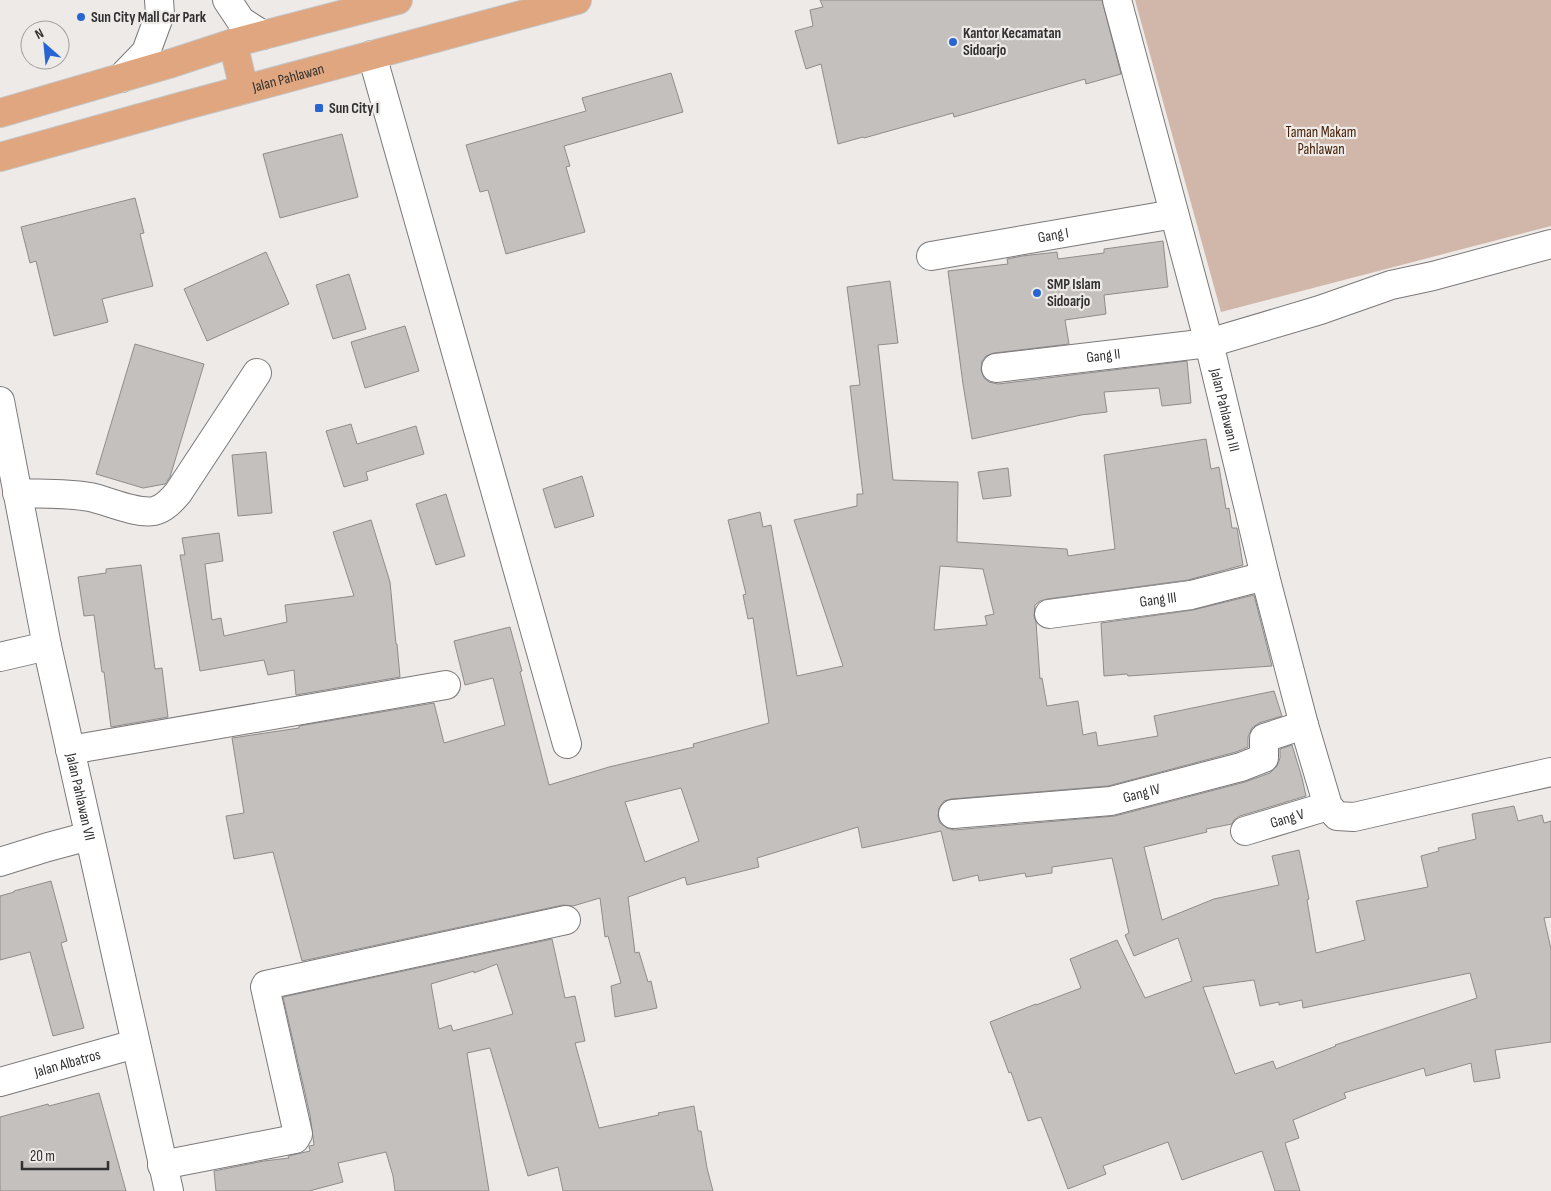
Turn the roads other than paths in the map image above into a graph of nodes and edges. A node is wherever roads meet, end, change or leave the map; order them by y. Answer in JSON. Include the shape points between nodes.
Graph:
{"nodes":[{"id":1,"x":159,"y":0,"type":"edge"},
{"id":2,"x":227,"y":0,"type":"edge"},
{"id":3,"x":398,"y":0,"type":"edge"},
{"id":4,"x":577,"y":0,"type":"edge"},
{"id":5,"x":1117,"y":0,"type":"edge"},
{"id":6,"x":263,"y":35,"type":"junction"},
{"id":7,"x":233,"y":43,"type":"junction"},
{"id":8,"x":372,"y":55,"type":"junction"},
{"id":9,"x":172,"y":63,"type":"junction"},
{"id":10,"x":121,"y":78,"type":"junction"},
{"id":11,"x":244,"y":89,"type":"junction"},
{"id":12,"x":183,"y":106,"type":"junction"},
{"id":13,"x":0,"y":113,"type":"edge"},
{"id":14,"x":0,"y":157,"type":"edge"},
{"id":15,"x":1174,"y":214,"type":"junction"},
{"id":16,"x":1551,"y":244,"type":"edge"},
{"id":17,"x":931,"y":256,"type":"dead end"},
{"id":18,"x":1209,"y":343,"type":"junction"},
{"id":19,"x":996,"y":368,"type":"dead end"},
{"id":20,"x":257,"y":372,"type":"dead end"},
{"id":21,"x":0,"y":402,"type":"edge"},
{"id":22,"x":3,"y":431,"type":"edge"},
{"id":23,"x":17,"y":493,"type":"junction"},
{"id":24,"x":1265,"y":576,"type":"junction"},
{"id":25,"x":1049,"y":614,"type":"dead end"},
{"id":26,"x":47,"y":646,"type":"junction"},
{"id":27,"x":0,"y":657,"type":"edge"},
{"id":28,"x":446,"y":685,"type":"dead end"},
{"id":29,"x":1304,"y":725,"type":"junction"},
{"id":30,"x":567,"y":744,"type":"dead end"},
{"id":31,"x":70,"y":750,"type":"junction"},
{"id":32,"x":1551,"y":772,"type":"edge"},
{"id":33,"x":1333,"y":811,"type":"junction"},
{"id":34,"x":953,"y":814,"type":"dead end"},
{"id":35,"x":1245,"y":831,"type":"dead end"},
{"id":36,"x":89,"y":836,"type":"junction"},
{"id":37,"x":0,"y":862,"type":"edge"},
{"id":38,"x":566,"y":920,"type":"dead end"},
{"id":39,"x":135,"y":1044,"type":"junction"},
{"id":40,"x":0,"y":1082,"type":"edge"},
{"id":41,"x":165,"y":1178,"type":"edge"}],
"edges":[{"from":1,"to":10,"type":"street","via":[[160,14],[146,52]]},
{"from":2,"to":6,"type":"street","via":[[241,21]]},
{"from":3,"to":6,"type":"main road"},
{"from":4,"to":8,"type":"main road","name":"Jalan Pahlawan"},
{"from":5,"to":15,"type":"street","name":"Jalan Pahlawan III"},
{"from":6,"to":7,"type":"main road"},
{"from":7,"to":9,"type":"main road"},
{"from":7,"to":11,"type":"main road"},
{"from":8,"to":11,"type":"main road","name":"Jalan Pahlawan"},
{"from":8,"to":30,"type":"street"},
{"from":9,"to":10,"type":"main road"},
{"from":9,"to":12,"type":"main road"},
{"from":10,"to":13,"type":"main road"},
{"from":11,"to":12,"type":"main road","name":"Jalan Pahlawan"},
{"from":12,"to":14,"type":"main road","name":"Jalan Pahlawan"},
{"from":15,"to":17,"type":"street","name":"Gang I"},
{"from":15,"to":18,"type":"street","name":"Jalan Pahlawan III"},
{"from":16,"to":18,"type":"street","name":"Gang II","via":[[1390,286]]},
{"from":18,"to":19,"type":"street","name":"Gang II"},
{"from":18,"to":24,"type":"street","name":"Jalan Pahlawan III"},
{"from":20,"to":23,"type":"street","via":[[178,493],[155,511],[74,494]]},
{"from":21,"to":22,"type":"street","name":"Jalan Pahlawan VII"},
{"from":22,"to":23,"type":"street","name":"Jalan Pahlawan VII"},
{"from":23,"to":26,"type":"street","name":"Jalan Pahlawan VII"},
{"from":24,"to":25,"type":"street","name":"Gang III","via":[[1191,595]]},
{"from":24,"to":29,"type":"street","name":"Jalan Pahlawan III"},
{"from":26,"to":27,"type":"street"},
{"from":26,"to":31,"type":"street","name":"Jalan Pahlawan VII"},
{"from":28,"to":31,"type":"street"},
{"from":29,"to":33,"type":"street","name":"Jalan Pahlawan III"},
{"from":29,"to":34,"type":"street","name":"Gang IV","via":[[1264,738],[1264,758],[1257,761],[1111,801]]},
{"from":31,"to":36,"type":"street","name":"Jalan Pahlawan VII"},
{"from":32,"to":33,"type":"street","name":"Gang V","via":[[1354,817]]},
{"from":33,"to":35,"type":"street","name":"Gang V"},
{"from":36,"to":37,"type":"street"},
{"from":36,"to":39,"type":"street","name":"Jalan Pahlawan VII"},
{"from":38,"to":41,"type":"street","via":[[266,985],[298,1134],[295,1139]]},
{"from":39,"to":40,"type":"street","name":"Jalan Albatros"},
{"from":39,"to":41,"type":"street","name":"Jalan Pahlawan VII"}]}
